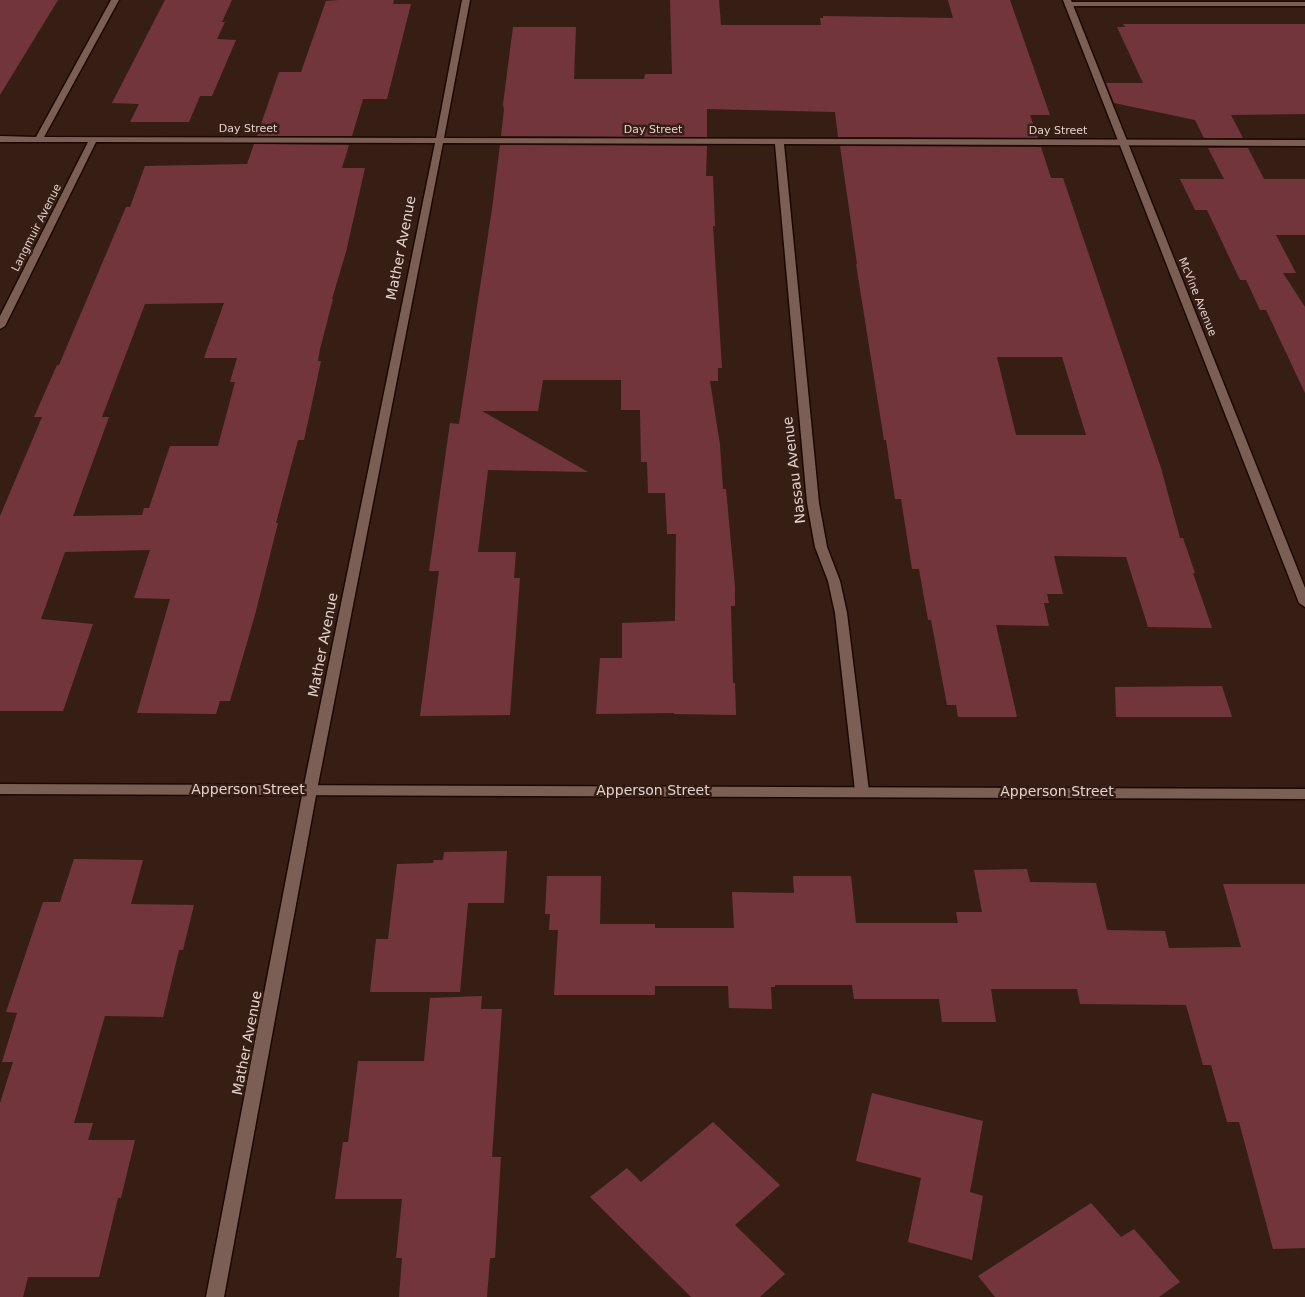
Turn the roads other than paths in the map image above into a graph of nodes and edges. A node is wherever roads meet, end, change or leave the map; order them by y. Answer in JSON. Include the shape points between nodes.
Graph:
{"nodes":[{"id":1,"x":114,"y":0,"type":"edge"},
{"id":2,"x":466,"y":0,"type":"edge"},
{"id":3,"x":1067,"y":2,"type":"edge"},
{"id":4,"x":1305,"y":4,"type":"edge"},
{"id":5,"x":0,"y":139,"type":"edge"},
{"id":6,"x":38,"y":140,"type":"junction"},
{"id":7,"x":94,"y":140,"type":"junction"},
{"id":8,"x":440,"y":140,"type":"junction"},
{"id":9,"x":778,"y":142,"type":"junction"},
{"id":10,"x":1122,"y":142,"type":"junction"},
{"id":11,"x":1305,"y":143,"type":"edge"},
{"id":12,"x":0,"y":326,"type":"edge"},
{"id":13,"x":1305,"y":603,"type":"edge"},
{"id":14,"x":0,"y":789,"type":"edge"},
{"id":15,"x":310,"y":790,"type":"junction"},
{"id":16,"x":862,"y":791,"type":"junction"},
{"id":17,"x":1305,"y":794,"type":"edge"},
{"id":18,"x":215,"y":1297,"type":"edge"}],
"edges":[{"from":1,"to":6,"type":"street"},
{"from":2,"to":8,"type":"street","name":"Mather Avenue"},
{"from":3,"to":4,"type":"street"},
{"from":3,"to":10,"type":"street","name":"McVine Avenue"},
{"from":5,"to":6,"type":"street","name":"Day Street"},
{"from":6,"to":7,"type":"street","name":"Day Street"},
{"from":7,"to":8,"type":"street","name":"Day Street"},
{"from":7,"to":12,"type":"street","name":"Langmuir Avenue"},
{"from":8,"to":9,"type":"street","name":"Day Street"},
{"from":8,"to":15,"type":"street","name":"Mather Avenue"},
{"from":9,"to":10,"type":"street","name":"Day Street"},
{"from":9,"to":16,"type":"street","name":"Nassau Avenue","via":[[813,503],[821,547],[842,613]]},
{"from":10,"to":11,"type":"street","name":"Day Street"},
{"from":10,"to":13,"type":"street","name":"McVine Avenue"},
{"from":14,"to":15,"type":"street","name":"Apperson Street"},
{"from":15,"to":16,"type":"street","name":"Apperson Street"},
{"from":15,"to":18,"type":"street","name":"Mather Avenue"},
{"from":16,"to":17,"type":"street","name":"Apperson Street"}]}
